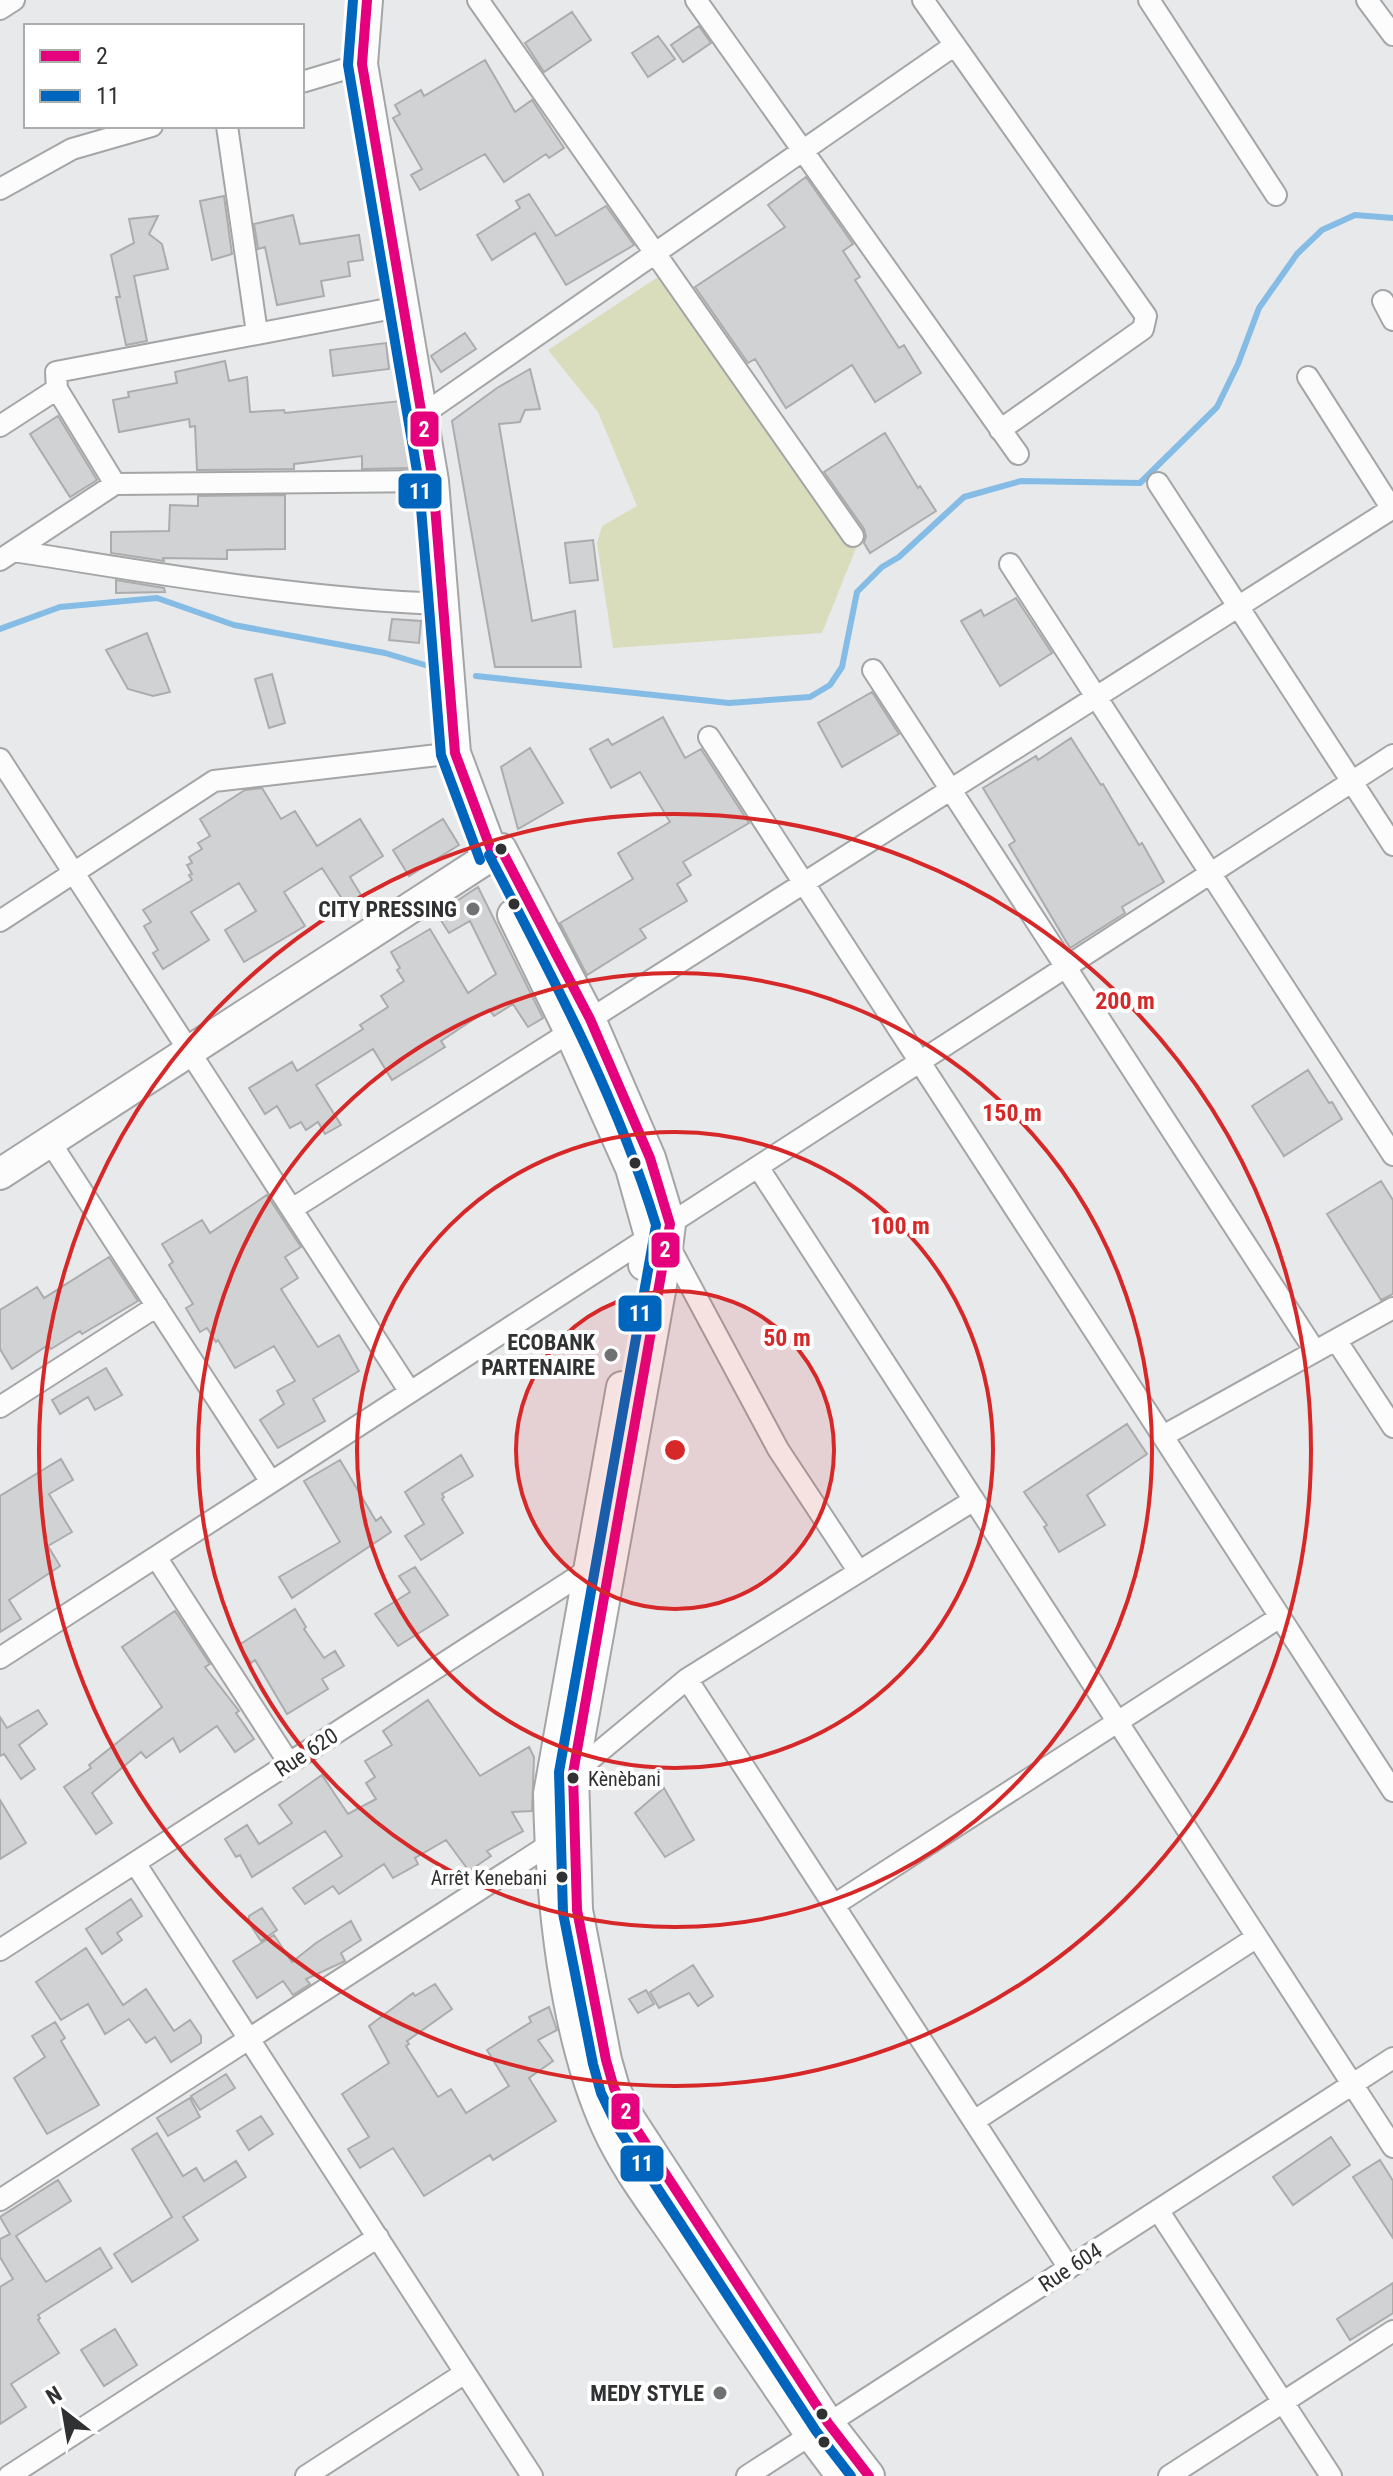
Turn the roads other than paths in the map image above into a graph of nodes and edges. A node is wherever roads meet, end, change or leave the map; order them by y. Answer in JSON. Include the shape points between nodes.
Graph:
{"nodes":[{"id":1,"x":14,"y":0,"type":"edge"},
{"id":2,"x":367,"y":0,"type":"edge"},
{"id":3,"x":478,"y":0,"type":"edge"},
{"id":4,"x":696,"y":0,"type":"edge"},
{"id":5,"x":923,"y":0,"type":"edge"},
{"id":6,"x":1149,"y":0,"type":"edge"},
{"id":7,"x":1367,"y":0,"type":"edge"},
{"id":8,"x":0,"y":9,"type":"edge"},
{"id":9,"x":1393,"y":35,"type":"edge"},
{"id":10,"x":955,"y":45,"type":"junction"},
{"id":11,"x":362,"y":64,"type":"junction"},
{"id":12,"x":304,"y":81,"type":"edge"},
{"id":13,"x":145,"y":128,"type":"edge"},
{"id":14,"x":227,"y":128,"type":"edge"},
{"id":15,"x":803,"y":150,"type":"junction"},
{"id":16,"x":0,"y":189,"type":"edge"},
{"id":17,"x":1276,"y":195,"type":"dead end"},
{"id":18,"x":655,"y":253,"type":"junction"},
{"id":19,"x":1383,"y":301,"type":"dead end"},
{"id":20,"x":404,"y":306,"type":"junction"},
{"id":21,"x":1393,"y":320,"type":"edge"},
{"id":22,"x":257,"y":333,"type":"junction"},
{"id":23,"x":1308,"y":377,"type":"dead end"},
{"id":24,"x":57,"y":389,"type":"junction"},
{"id":25,"x":422,"y":415,"type":"junction"},
{"id":26,"x":0,"y":426,"type":"edge"},
{"id":27,"x":1000,"y":430,"type":"junction"},
{"id":28,"x":1018,"y":454,"type":"dead end"},
{"id":29,"x":433,"y":481,"type":"junction"},
{"id":30,"x":1158,"y":483,"type":"dead end"},
{"id":31,"x":115,"y":484,"type":"junction"},
{"id":32,"x":1393,"y":509,"type":"edge"},
{"id":33,"x":853,"y":536,"type":"dead end"},
{"id":34,"x":7,"y":555,"type":"edge"},
{"id":35,"x":1010,"y":564,"type":"dead end"},
{"id":36,"x":444,"y":604,"type":"junction"},
{"id":37,"x":1238,"y":607,"type":"junction"},
{"id":38,"x":873,"y":670,"type":"dead end"},
{"id":39,"x":1096,"y":697,"type":"junction"},
{"id":40,"x":709,"y":737,"type":"dead end"},
{"id":41,"x":455,"y":753,"type":"junction"},
{"id":42,"x":1393,"y":755,"type":"edge"},
{"id":43,"x":0,"y":759,"type":"edge"},
{"id":44,"x":1352,"y":782,"type":"junction"},
{"id":45,"x":951,"y":790,"type":"junction"},
{"id":46,"x":1393,"y":845,"type":"edge"},
{"id":47,"x":493,"y":855,"type":"junction"},
{"id":48,"x":73,"y":873,"type":"junction"},
{"id":49,"x":1210,"y":874,"type":"junction"},
{"id":50,"x":804,"y":883,"type":"junction"},
{"id":51,"x":0,"y":921,"type":"edge"},
{"id":52,"x":1066,"y":967,"type":"junction"},
{"id":53,"x":580,"y":1026,"type":"junction"},
{"id":54,"x":189,"y":1052,"type":"junction"},
{"id":55,"x":920,"y":1062,"type":"junction"},
{"id":56,"x":50,"y":1142,"type":"junction"},
{"id":57,"x":1393,"y":1155,"type":"edge"},
{"id":58,"x":758,"y":1167,"type":"junction"},
{"id":59,"x":0,"y":1174,"type":"edge"},
{"id":60,"x":292,"y":1209,"type":"junction"},
{"id":61,"x":662,"y":1234,"type":"junction"},
{"id":62,"x":157,"y":1306,"type":"junction"},
{"id":63,"x":1393,"y":1308,"type":"edge"},
{"id":64,"x":1336,"y":1340,"type":"junction"},
{"id":65,"x":1315,"y":1351,"type":"junction"},
{"id":66,"x":410,"y":1392,"type":"junction"},
{"id":67,"x":0,"y":1407,"type":"edge"},
{"id":68,"x":1393,"y":1427,"type":"edge"},
{"id":69,"x":1163,"y":1436,"type":"junction"},
{"id":70,"x":271,"y":1482,"type":"junction"},
{"id":71,"x":974,"y":1500,"type":"junction"},
{"id":72,"x":613,"y":1554,"type":"junction"},
{"id":73,"x":156,"y":1557,"type":"junction"},
{"id":74,"x":587,"y":1570,"type":"junction"},
{"id":75,"x":859,"y":1572,"type":"junction"},
{"id":76,"x":1280,"y":1617,"type":"junction"},
{"id":77,"x":0,"y":1658,"type":"edge"},
{"id":78,"x":687,"y":1679,"type":"junction"},
{"id":79,"x":1117,"y":1722,"type":"junction"},
{"id":80,"x":289,"y":1763,"type":"junction"},
{"id":81,"x":573,"y":1773,"type":"junction"},
{"id":82,"x":1393,"y":1791,"type":"edge"},
{"id":83,"x":549,"y":1794,"type":"junction"},
{"id":84,"x":550,"y":1844,"type":"junction"},
{"id":85,"x":135,"y":1863,"type":"junction"},
{"id":86,"x":834,"y":1905,"type":"junction"},
{"id":87,"x":1257,"y":1937,"type":"junction"},
{"id":88,"x":0,"y":1950,"type":"edge"},
{"id":89,"x":249,"y":2039,"type":"junction"},
{"id":90,"x":1393,"y":2058,"type":"edge"},
{"id":91,"x":1352,"y":2084,"type":"junction"},
{"id":92,"x":974,"y":2121,"type":"junction"},
{"id":93,"x":1393,"y":2147,"type":"edge"},
{"id":94,"x":0,"y":2200,"type":"edge"},
{"id":95,"x":1158,"y":2210,"type":"junction"},
{"id":96,"x":378,"y":2237,"type":"junction"},
{"id":97,"x":1069,"y":2268,"type":"junction"},
{"id":98,"x":1393,"y":2331,"type":"edge"},
{"id":99,"x":465,"y":2373,"type":"junction"},
{"id":100,"x":1283,"y":2402,"type":"junction"},
{"id":101,"x":820,"y":2429,"type":"junction"},
{"id":102,"x":9,"y":2476,"type":"edge"},
{"id":103,"x":306,"y":2476,"type":"edge"},
{"id":104,"x":532,"y":2476,"type":"edge"},
{"id":105,"x":747,"y":2476,"type":"edge"},
{"id":106,"x":842,"y":2476,"type":"edge"},
{"id":107,"x":869,"y":2476,"type":"edge"},
{"id":108,"x":1169,"y":2476,"type":"edge"},
{"id":109,"x":1331,"y":2476,"type":"edge"}],
"edges":[{"from":1,"to":8,"type":"street"},
{"from":2,"to":11,"type":"main road"},
{"from":3,"to":18,"type":"street"},
{"from":4,"to":15,"type":"street"},
{"from":5,"to":10,"type":"street"},
{"from":6,"to":17,"type":"street"},
{"from":7,"to":9,"type":"street"},
{"from":10,"to":15,"type":"street"},
{"from":10,"to":27,"type":"street","via":[[1146,316],[1143,329]]},
{"from":11,"to":12,"type":"street"},
{"from":11,"to":20,"type":"main road"},
{"from":13,"to":16,"type":"street","via":[[72,149]]},
{"from":14,"to":22,"type":"street"},
{"from":15,"to":18,"type":"street"},
{"from":15,"to":27,"type":"street"},
{"from":18,"to":25,"type":"street"},
{"from":18,"to":33,"type":"street"},
{"from":19,"to":21,"type":"street"},
{"from":20,"to":22,"type":"street"},
{"from":20,"to":25,"type":"main road"},
{"from":22,"to":24,"type":"street","via":[[56,372]]},
{"from":23,"to":32,"type":"street"},
{"from":24,"to":26,"type":"street"},
{"from":24,"to":31,"type":"street"},
{"from":25,"to":29,"type":"main road"},
{"from":27,"to":28,"type":"street"},
{"from":29,"to":31,"type":"street"},
{"from":29,"to":36,"type":"main road"},
{"from":30,"to":37,"type":"street"},
{"from":31,"to":34,"type":"street"},
{"from":32,"to":37,"type":"street"},
{"from":34,"to":36,"type":"street","via":[[342,598]]},
{"from":35,"to":39,"type":"street"},
{"from":36,"to":41,"type":"main road"},
{"from":37,"to":39,"type":"street"},
{"from":37,"to":44,"type":"street"},
{"from":38,"to":45,"type":"street"},
{"from":39,"to":45,"type":"street"},
{"from":39,"to":49,"type":"street"},
{"from":40,"to":50,"type":"street"},
{"from":41,"to":47,"type":"main road"},
{"from":41,"to":48,"type":"street","via":[[214,781]]},
{"from":42,"to":44,"type":"street"},
{"from":43,"to":48,"type":"street"},
{"from":44,"to":46,"type":"street"},
{"from":44,"to":49,"type":"street"},
{"from":45,"to":50,"type":"street"},
{"from":45,"to":52,"type":"street"},
{"from":47,"to":53,"type":"main road"},
{"from":47,"to":54,"type":"main road"},
{"from":48,"to":51,"type":"street"},
{"from":48,"to":54,"type":"street"},
{"from":49,"to":52,"type":"street"},
{"from":49,"to":57,"type":"street"},
{"from":50,"to":53,"type":"street"},
{"from":50,"to":55,"type":"street"},
{"from":52,"to":55,"type":"street"},
{"from":52,"to":65,"type":"street"},
{"from":53,"to":60,"type":"street"},
{"from":53,"to":61,"type":"main road","via":[[631,1168]]},
{"from":54,"to":56,"type":"main road"},
{"from":54,"to":60,"type":"street"},
{"from":55,"to":58,"type":"street"},
{"from":55,"to":69,"type":"street"},
{"from":56,"to":59,"type":"main road"},
{"from":56,"to":62,"type":"street"},
{"from":58,"to":61,"type":"street"},
{"from":58,"to":71,"type":"street"},
{"from":60,"to":66,"type":"street"},
{"from":61,"to":66,"type":"street"},
{"from":61,"to":72,"type":"main road","via":[[665,1263]]},
{"from":61,"to":74,"type":"main road","via":[[646,1249]]},
{"from":61,"to":75,"type":"street","via":[[778,1449]]},
{"from":62,"to":67,"type":"street"},
{"from":62,"to":70,"type":"street"},
{"from":63,"to":64,"type":"street"},
{"from":64,"to":65,"type":"street"},
{"from":64,"to":68,"type":"street"},
{"from":65,"to":69,"type":"street"},
{"from":66,"to":70,"type":"street"},
{"from":69,"to":76,"type":"street"},
{"from":70,"to":73,"type":"street"},
{"from":71,"to":75,"type":"street"},
{"from":71,"to":79,"type":"street"},
{"from":72,"to":74,"type":"street","name":"Rue 620"},
{"from":72,"to":81,"type":"main road"},
{"from":73,"to":77,"type":"street"},
{"from":73,"to":80,"type":"street"},
{"from":74,"to":80,"type":"street","name":"Rue 620"},
{"from":74,"to":83,"type":"main road"},
{"from":75,"to":78,"type":"street"},
{"from":76,"to":79,"type":"street"},
{"from":76,"to":82,"type":"street"},
{"from":78,"to":81,"type":"street"},
{"from":78,"to":86,"type":"street"},
{"from":79,"to":86,"type":"street"},
{"from":79,"to":87,"type":"street"},
{"from":80,"to":85,"type":"street","name":"Rue 620"},
{"from":81,"to":83,"type":"street"},
{"from":81,"to":101,"type":"main road","via":[[577,1910],[614,2088]]},
{"from":83,"to":84,"type":"main road"},
{"from":84,"to":89,"type":"street"},
{"from":84,"to":101,"type":"main road","via":[[576,2027],[607,2127],[625,2163]]},
{"from":85,"to":88,"type":"street","name":"Rue 620"},
{"from":85,"to":89,"type":"street"},
{"from":86,"to":92,"type":"street"},
{"from":87,"to":91,"type":"street"},
{"from":87,"to":92,"type":"street"},
{"from":89,"to":94,"type":"street"},
{"from":89,"to":96,"type":"street"},
{"from":90,"to":91,"type":"street","name":"Rue 604"},
{"from":91,"to":93,"type":"street"},
{"from":91,"to":95,"type":"street","name":"Rue 604"},
{"from":92,"to":97,"type":"street"},
{"from":95,"to":97,"type":"street","name":"Rue 604"},
{"from":95,"to":100,"type":"street"},
{"from":96,"to":99,"type":"street"},
{"from":96,"to":102,"type":"street"},
{"from":97,"to":101,"type":"street","name":"Rue 604"},
{"from":98,"to":100,"type":"street"},
{"from":99,"to":103,"type":"street"},
{"from":99,"to":104,"type":"street"},
{"from":100,"to":108,"type":"street"},
{"from":100,"to":109,"type":"street"},
{"from":101,"to":105,"type":"street","name":"Rue 604"},
{"from":101,"to":106,"type":"main road"},
{"from":101,"to":107,"type":"main road"}]}
